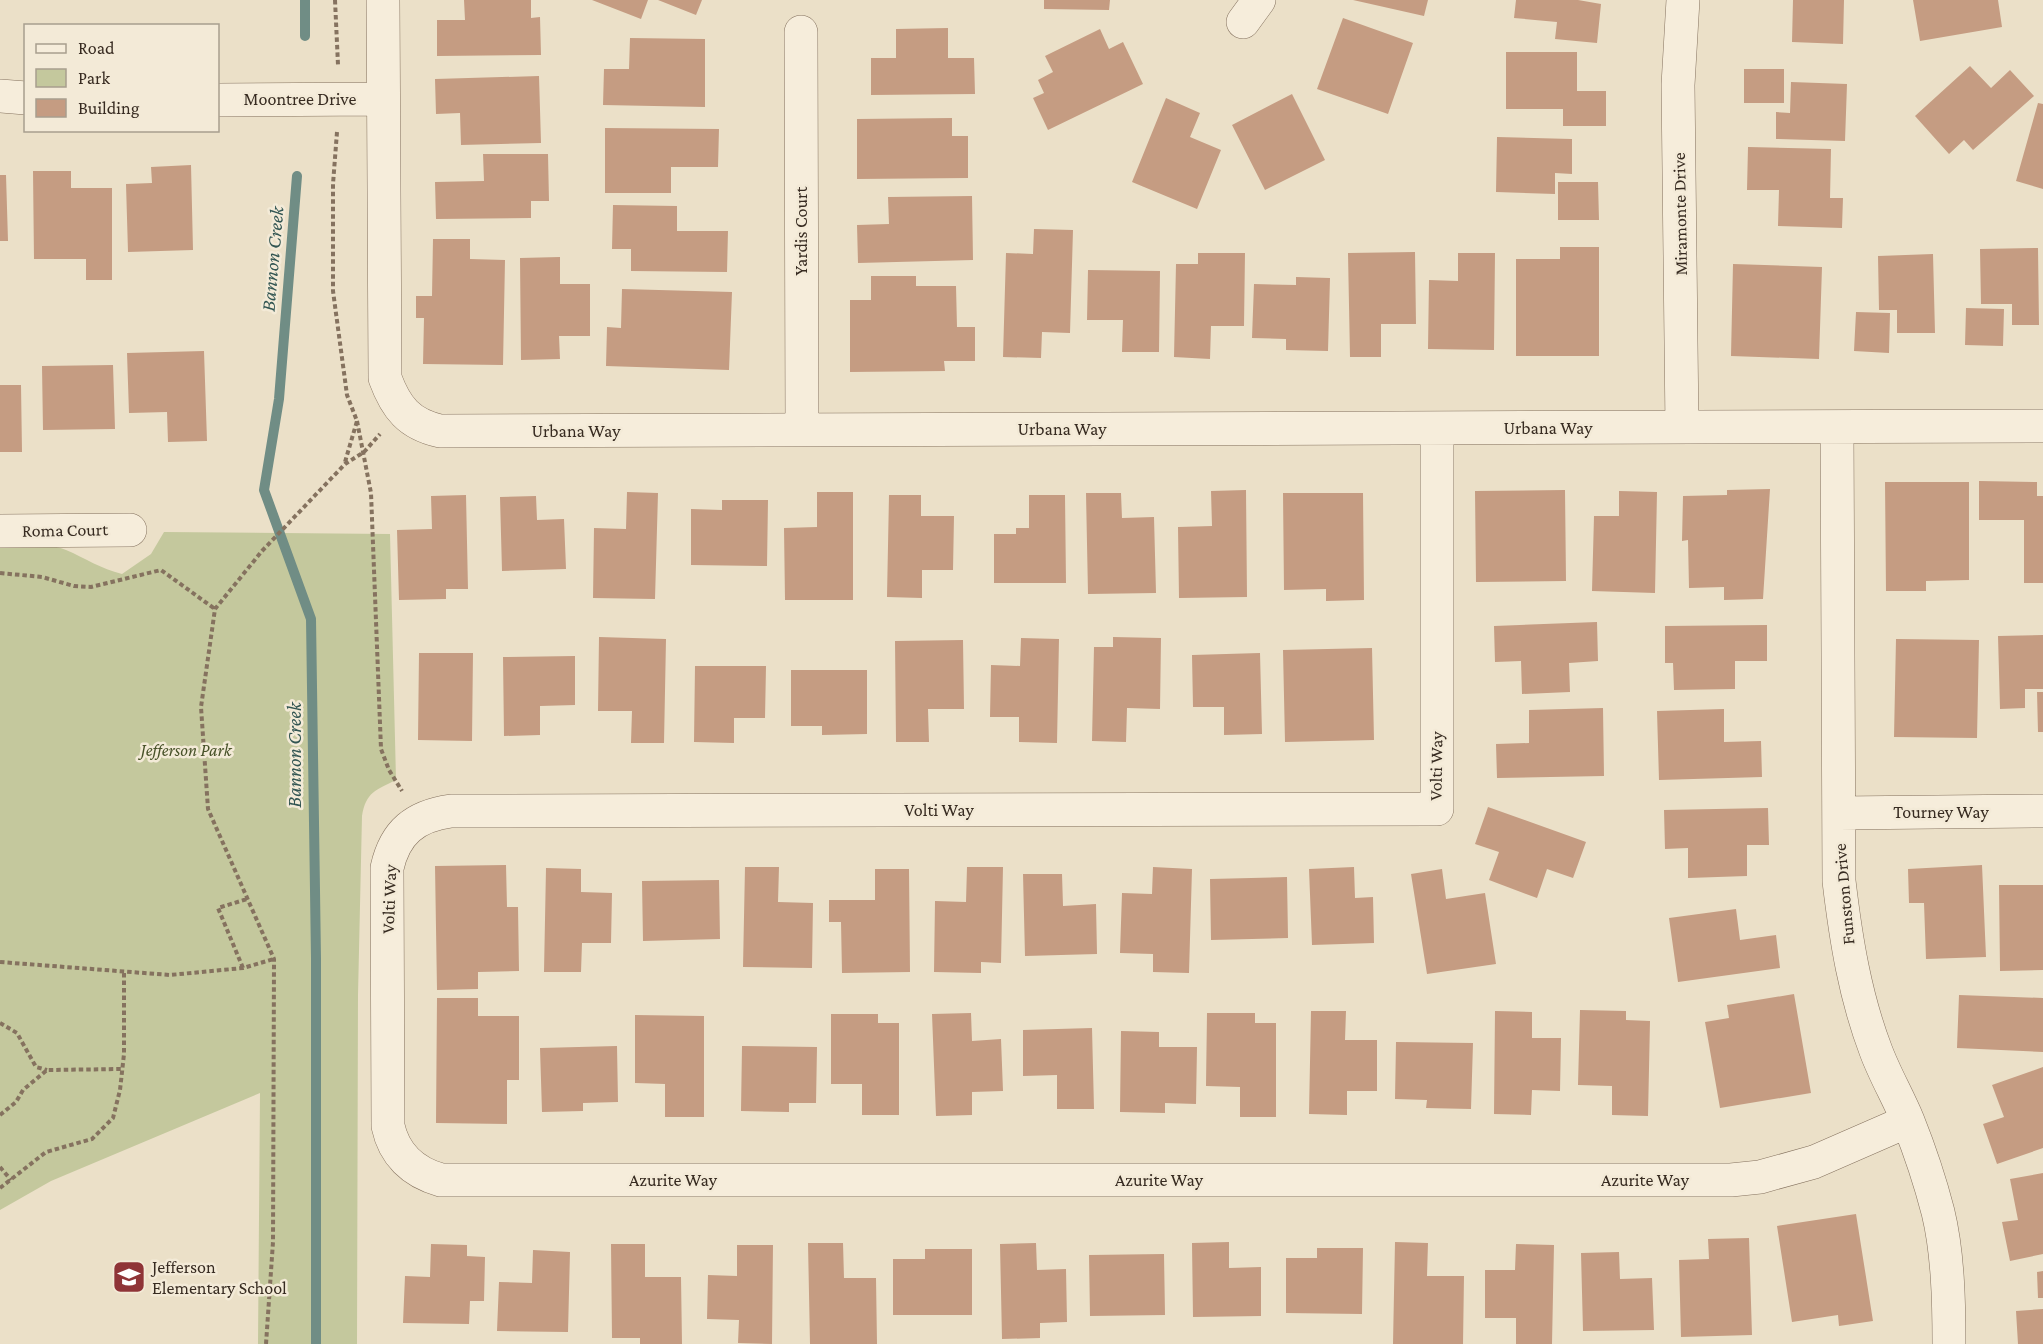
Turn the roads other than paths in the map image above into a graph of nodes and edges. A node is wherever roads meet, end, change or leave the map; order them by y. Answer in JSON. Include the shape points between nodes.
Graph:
{"nodes":[{"id":1,"x":383,"y":0,"type":"edge"},
{"id":2,"x":1683,"y":0,"type":"edge"},
{"id":3,"x":801,"y":32,"type":"dead end"},
{"id":4,"x":0,"y":96,"type":"edge"},
{"id":5,"x":24,"y":98,"type":"edge"},
{"id":6,"x":383,"y":99,"type":"junction"},
{"id":7,"x":219,"y":100,"type":"edge"},
{"id":8,"x":2043,"y":426,"type":"edge"},
{"id":9,"x":1837,"y":427,"type":"junction"},
{"id":10,"x":1437,"y":428,"type":"junction"},
{"id":11,"x":1682,"y":428,"type":"junction"},
{"id":12,"x":802,"y":430,"type":"junction"},
{"id":13,"x":130,"y":530,"type":"dead end"},
{"id":14,"x":0,"y":531,"type":"edge"},
{"id":15,"x":2043,"y":812,"type":"edge"},
{"id":16,"x":1839,"y":813,"type":"junction"},
{"id":17,"x":1908,"y":1120,"type":"junction"},
{"id":18,"x":405,"y":1161,"type":"joint"},
{"id":19,"x":1949,"y":1344,"type":"edge"}],
"edges":[{"from":1,"to":6,"type":"street","name":"Urbana Way"},
{"from":2,"to":11,"type":"street","name":"Miramonte Drive","via":[[1678,85]]},
{"from":3,"to":12,"type":"street","name":"Yardis Court"},
{"from":4,"to":5,"type":"street"},
{"from":6,"to":7,"type":"street","name":"Moontree Drive"},
{"from":6,"to":12,"type":"street","name":"Urbana Way","via":[[385,378],[392,397],[410,418],[440,431]]},
{"from":8,"to":9,"type":"street","name":"Urbana Way"},
{"from":9,"to":11,"type":"street","name":"Urbana Way"},
{"from":9,"to":16,"type":"street","name":"Funston Drive"},
{"from":10,"to":11,"type":"street","name":"Urbana Way"},
{"from":10,"to":12,"type":"street","name":"Urbana Way"},
{"from":10,"to":18,"type":"street","name":"Volti Way","via":[[1437,809],[435,813],[400,835],[387,868],[388,1126]]},
{"from":13,"to":14,"type":"street","name":"Roma Court"},
{"from":15,"to":16,"type":"street","name":"Tourney Way"},
{"from":16,"to":17,"type":"street","name":"Funston Drive","via":[[1839,882],[1857,996],[1876,1051]]},
{"from":17,"to":18,"type":"street","name":"Azurite Way","via":[[1814,1162],[1760,1177],[1731,1180],[441,1180],[428,1177]]},
{"from":17,"to":19,"type":"street","name":"Funston Drive","via":[[1939,1215],[1949,1291]]}]}
